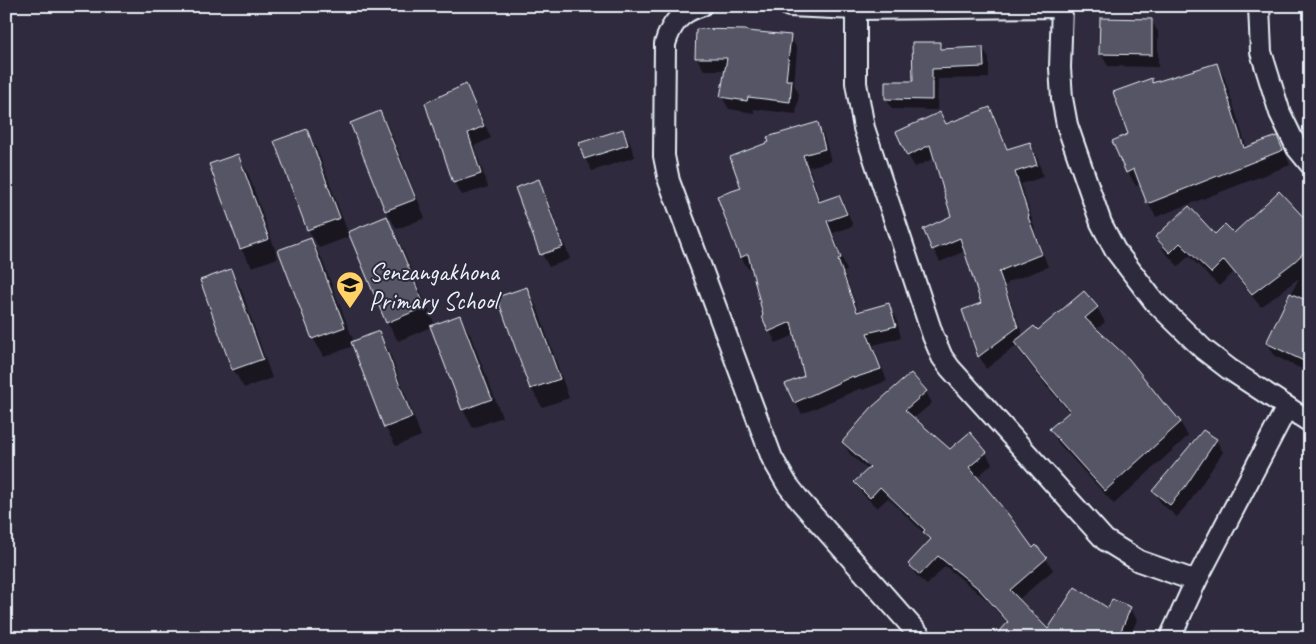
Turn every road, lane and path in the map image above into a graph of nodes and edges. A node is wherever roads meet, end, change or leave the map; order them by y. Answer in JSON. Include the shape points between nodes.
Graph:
{"nodes":[{"id":1,"x":701,"y":6,"type":"edge"},
{"id":2,"x":789,"y":6,"type":"edge"},
{"id":3,"x":1259,"y":6,"type":"edge"},
{"id":4,"x":1062,"y":7,"type":"edge"},
{"id":5,"x":856,"y":9,"type":"junction"},
{"id":6,"x":1310,"y":164,"type":"edge"},
{"id":7,"x":1287,"y":407,"type":"junction"},
{"id":8,"x":1310,"y":422,"type":"edge"},
{"id":9,"x":1196,"y":581,"type":"junction"},
{"id":10,"x":922,"y":638,"type":"edge"},
{"id":11,"x":1170,"y":638,"type":"edge"}],
"edges":[{"from":1,"to":10,"type":"street","via":[[680,16],[669,29],[665,44],[664,156],[672,188],[772,458],[800,502]]},
{"from":2,"to":5,"type":"street"},
{"from":3,"to":6,"type":"street","via":[[1261,52],[1280,113],[1297,148]]},
{"from":4,"to":5,"type":"street"},
{"from":4,"to":7,"type":"street","via":[[1060,68],[1067,125],[1101,223],[1115,250],[1154,301],[1204,349]]},
{"from":5,"to":9,"type":"street","via":[[856,83],[864,128],[942,356],[1105,540],[1139,561]]},
{"from":7,"to":8,"type":"street"},
{"from":7,"to":9,"type":"street"},
{"from":9,"to":11,"type":"street"}]}
